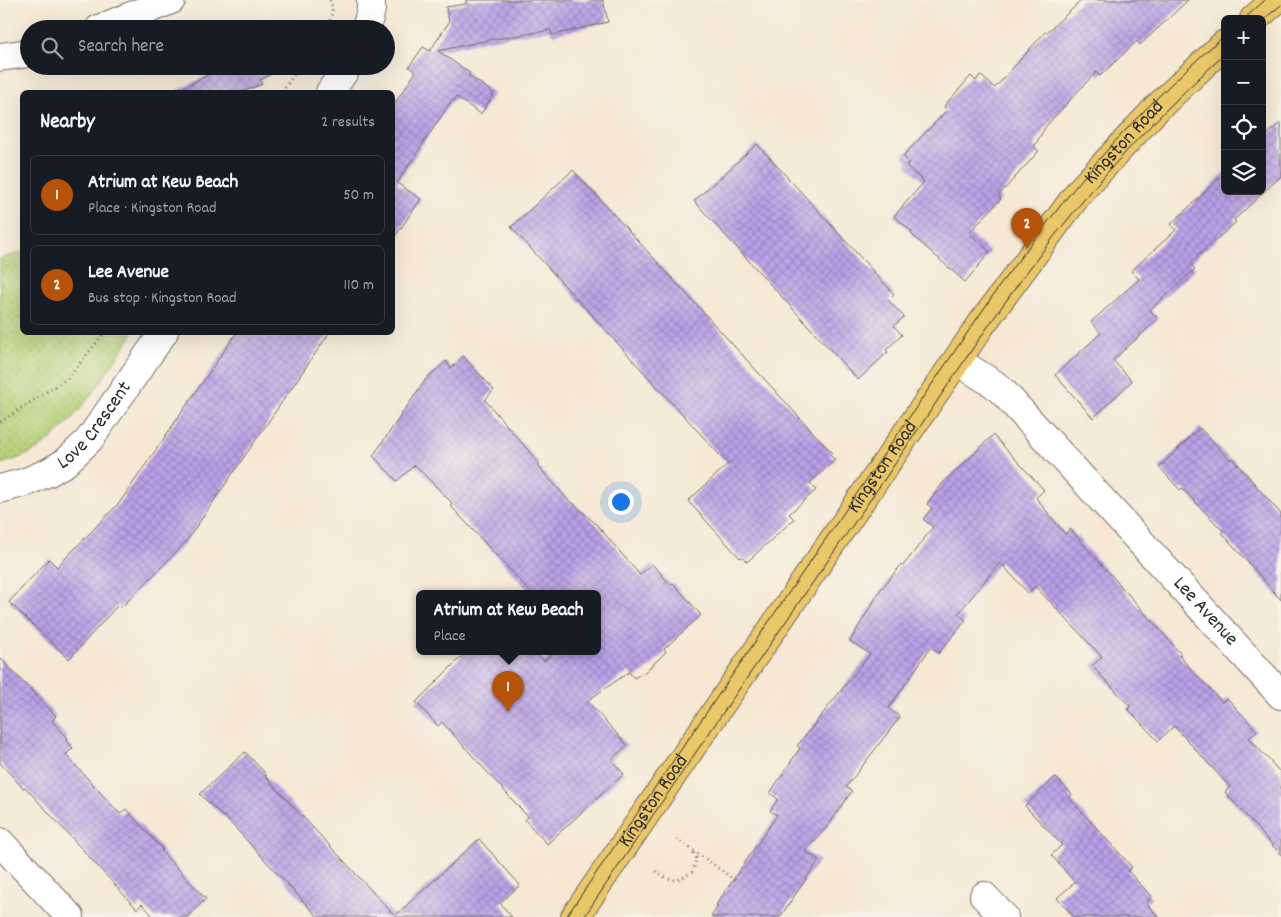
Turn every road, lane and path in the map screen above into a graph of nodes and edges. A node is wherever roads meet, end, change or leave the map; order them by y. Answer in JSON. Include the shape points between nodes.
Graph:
{"nodes":[{"id":1,"x":171,"y":0,"type":"edge"},
{"id":2,"x":330,"y":0,"type":"edge"},
{"id":3,"x":371,"y":0,"type":"edge"},
{"id":4,"x":1276,"y":0,"type":"edge"},
{"id":5,"x":1259,"y":15,"type":"edge"},
{"id":6,"x":121,"y":20,"type":"edge"},
{"id":7,"x":330,"y":20,"type":"edge"},
{"id":8,"x":368,"y":20,"type":"edge"},
{"id":9,"x":1221,"y":48,"type":"edge"},
{"id":10,"x":20,"y":54,"type":"edge"},
{"id":11,"x":0,"y":57,"type":"edge"},
{"id":12,"x":294,"y":75,"type":"edge"},
{"id":13,"x":342,"y":75,"type":"edge"},
{"id":14,"x":283,"y":90,"type":"edge"},
{"id":15,"x":331,"y":90,"type":"edge"},
{"id":16,"x":103,"y":335,"type":"edge"},
{"id":17,"x":162,"y":335,"type":"edge"},
{"id":18,"x":957,"y":361,"type":"junction"},
{"id":19,"x":0,"y":422,"type":"edge"},
{"id":20,"x":0,"y":489,"type":"edge"},
{"id":21,"x":1281,"y":695,"type":"edge"},
{"id":22,"x":677,"y":839,"type":"dead end"},
{"id":23,"x":0,"y":842,"type":"edge"},
{"id":24,"x":692,"y":849,"type":"junction"},
{"id":25,"x":656,"y":871,"type":"dead end"},
{"id":26,"x":736,"y":880,"type":"dead end"},
{"id":27,"x":984,"y":896,"type":"dead end"},
{"id":28,"x":70,"y":917,"type":"edge"},
{"id":29,"x":575,"y":917,"type":"edge"},
{"id":30,"x":1004,"y":917,"type":"edge"}],
"edges":[{"from":1,"to":6,"type":"street"},
{"from":2,"to":7,"type":"path","via":[[333,7]]},
{"from":3,"to":8,"type":"street"},
{"from":4,"to":5,"type":"main road"},
{"from":9,"to":18,"type":"main road","name":"Kingston Road","via":[[1158,107],[1080,191]]},
{"from":10,"to":11,"type":"street"},
{"from":12,"to":14,"type":"path"},
{"from":13,"to":15,"type":"street"},
{"from":16,"to":19,"type":"path","via":[[68,378]]},
{"from":17,"to":20,"type":"street","name":"Love Crescent","via":[[78,451],[49,472]]},
{"from":18,"to":21,"type":"street","name":"Lee Avenue","via":[[1004,393]]},
{"from":18,"to":29,"type":"main road","name":"Kingston Road"},
{"from":22,"to":24,"type":"path"},
{"from":23,"to":28,"type":"street"},
{"from":24,"to":25,"type":"path","via":[[697,859],[692,872],[679,880],[668,879]]},
{"from":24,"to":26,"type":"path"},
{"from":27,"to":30,"type":"street"}]}
